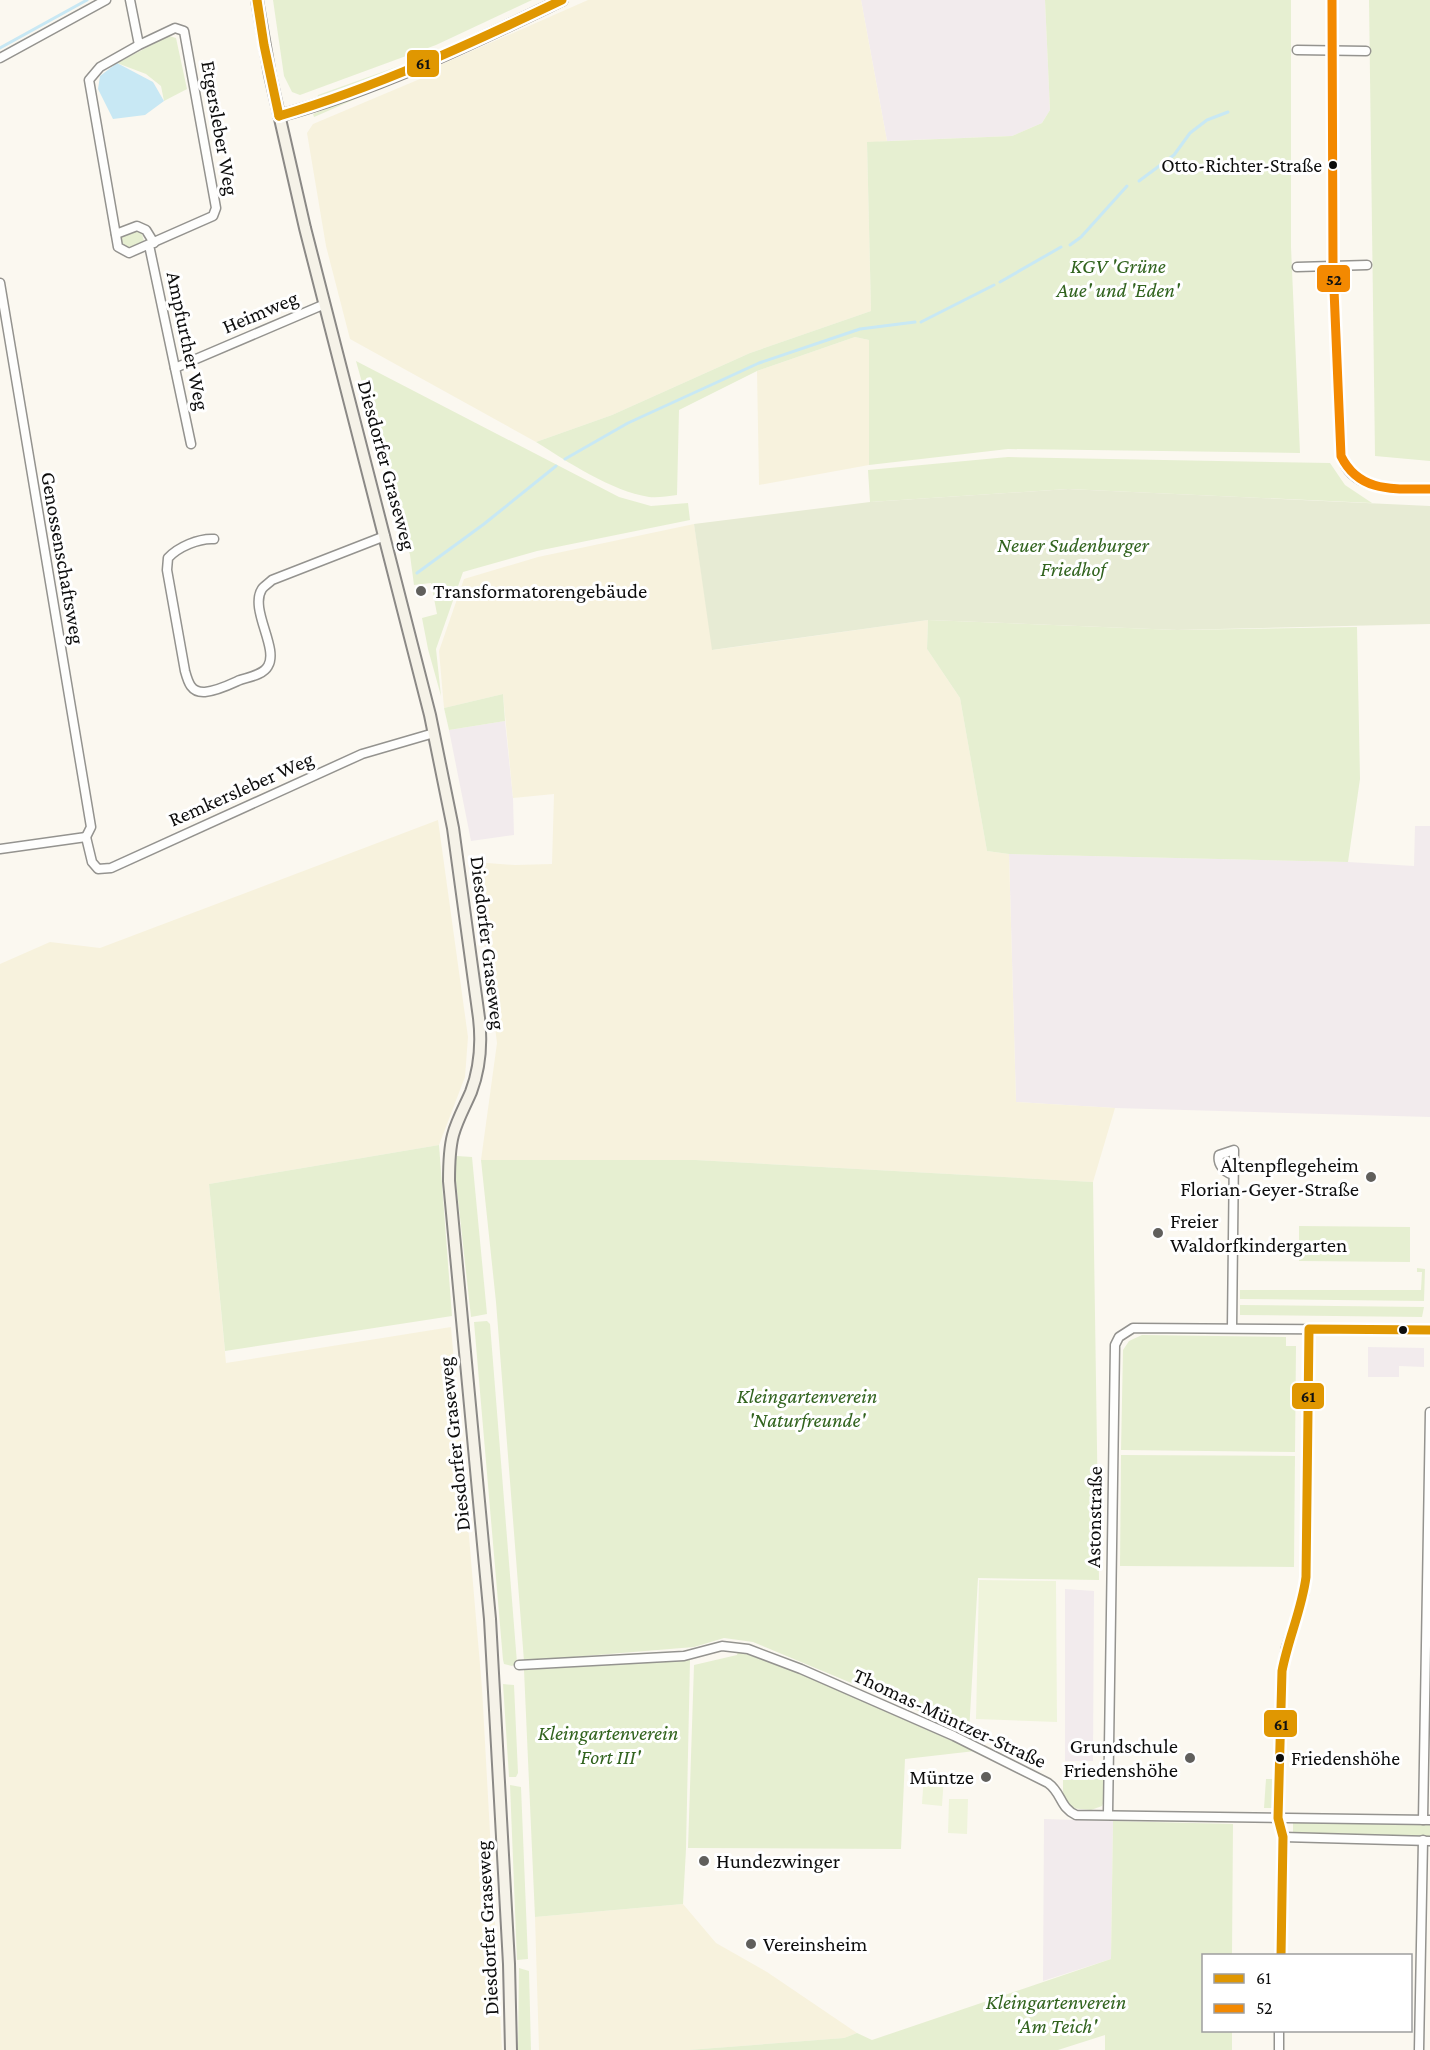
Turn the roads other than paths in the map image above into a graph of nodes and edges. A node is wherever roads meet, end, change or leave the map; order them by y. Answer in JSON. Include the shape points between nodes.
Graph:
{"nodes":[{"id":1,"x":106,"y":0,"type":"edge"},
{"id":2,"x":130,"y":0,"type":"edge"},
{"id":3,"x":257,"y":0,"type":"edge"},
{"id":4,"x":562,"y":0,"type":"edge"},
{"id":5,"x":1332,"y":0,"type":"edge"},
{"id":6,"x":139,"y":45,"type":"junction"},
{"id":7,"x":1297,"y":50,"type":"dead end"},
{"id":8,"x":1331,"y":50,"type":"junction"},
{"id":9,"x":1366,"y":51,"type":"dead end"},
{"id":10,"x":0,"y":58,"type":"edge"},
{"id":11,"x":279,"y":116,"type":"junction"},
{"id":12,"x":116,"y":234,"type":"junction"},
{"id":13,"x":152,"y":244,"type":"junction"},
{"id":14,"x":1333,"y":266,"type":"junction"},
{"id":15,"x":1367,"y":266,"type":"dead end"},
{"id":16,"x":1297,"y":267,"type":"dead end"},
{"id":17,"x":0,"y":283,"type":"edge"},
{"id":18,"x":325,"y":304,"type":"junction"},
{"id":19,"x":176,"y":368,"type":"junction"},
{"id":20,"x":191,"y":444,"type":"dead end"},
{"id":21,"x":1430,"y":489,"type":"edge"},
{"id":22,"x":385,"y":536,"type":"junction"},
{"id":23,"x":214,"y":539,"type":"dead end"},
{"id":24,"x":434,"y":733,"type":"junction"},
{"id":25,"x":86,"y":837,"type":"junction"},
{"id":26,"x":0,"y":849,"type":"edge"},
{"id":27,"x":1233,"y":1175,"type":"dead end"},
{"id":28,"x":1232,"y":1328,"type":"junction"},
{"id":29,"x":1309,"y":1329,"type":"junction"},
{"id":30,"x":1430,"y":1330,"type":"edge"},
{"id":31,"x":1430,"y":1412,"type":"edge"},
{"id":32,"x":519,"y":1665,"type":"dead end"},
{"id":33,"x":1108,"y":1814,"type":"junction"},
{"id":34,"x":1278,"y":1818,"type":"junction"},
{"id":35,"x":1427,"y":1820,"type":"edge"},
{"id":36,"x":1283,"y":1837,"type":"junction"},
{"id":37,"x":1427,"y":1840,"type":"edge"},
{"id":38,"x":1281,"y":1954,"type":"edge"},
{"id":39,"x":1279,"y":2032,"type":"edge"},
{"id":40,"x":511,"y":2050,"type":"edge"},
{"id":41,"x":1279,"y":2050,"type":"edge"},
{"id":42,"x":1419,"y":2050,"type":"edge"}],
"edges":[{"from":1,"to":10,"type":"street"},
{"from":2,"to":6,"type":"street"},
{"from":3,"to":11,"type":"main road","name":"Diesdorfer Graseweg"},
{"from":4,"to":11,"type":"main road","via":[[439,58],[322,104]]},
{"from":5,"to":8,"type":"street"},
{"from":6,"to":12,"type":"street","name":"Etgersleber Weg","via":[[100,67],[89,80]]},
{"from":6,"to":13,"type":"street","name":"Etgersleber Weg","via":[[175,28],[184,31],[216,208],[213,216]]},
{"from":7,"to":8,"type":"street"},
{"from":8,"to":9,"type":"street"},
{"from":8,"to":14,"type":"street"},
{"from":11,"to":18,"type":"main road","name":"Diesdorfer Graseweg"},
{"from":12,"to":13,"type":"street","via":[[137,226],[146,230]]},
{"from":12,"to":13,"type":"street","name":"Etgersleber Weg","via":[[118,247],[129,253]]},
{"from":13,"to":19,"type":"street","name":"Ampfurther Weg"},
{"from":14,"to":15,"type":"street"},
{"from":14,"to":16,"type":"street"},
{"from":14,"to":21,"type":"street","via":[[1342,459],[1353,476],[1371,486]]},
{"from":17,"to":25,"type":"street","name":"Genossenschaftsweg","via":[[91,827]]},
{"from":18,"to":19,"type":"street","name":"Heimweg"},
{"from":18,"to":22,"type":"main road","name":"Diesdorfer Graseweg"},
{"from":19,"to":20,"type":"street","name":"Ampfurther Weg"},
{"from":22,"to":23,"type":"street","via":[[272,579],[261,591],[259,605],[269,665],[263,672],[201,692],[188,684],[168,558],[175,550]]},
{"from":22,"to":24,"type":"main road","name":"Diesdorfer Graseweg"},
{"from":24,"to":25,"type":"street","name":"Remkersleber Weg","via":[[362,754],[111,868],[98,869],[92,862]]},
{"from":24,"to":40,"type":"main road","name":"Diesdorfer Graseweg","via":[[453,828],[481,1029],[477,1071],[451,1142],[449,1181],[490,1619]]},
{"from":25,"to":26,"type":"street"},
{"from":27,"to":28,"type":"street"},
{"from":28,"to":29,"type":"street","name":"Astonstraße"},
{"from":28,"to":33,"type":"street","name":"Astonstraße","via":[[1133,1328],[1119,1336],[1115,1345]]},
{"from":29,"to":30,"type":"street","name":"Astonstraße"},
{"from":29,"to":34,"type":"street","via":[[1306,1576],[1283,1659]]},
{"from":31,"to":35,"type":"street"},
{"from":32,"to":33,"type":"street","name":"Thomas-Müntzer-Straße","via":[[684,1656],[722,1646],[748,1649],[1020,1767],[1056,1789],[1071,1813]]},
{"from":33,"to":34,"type":"street","name":"Thomas-Müntzer-Straße"},
{"from":34,"to":35,"type":"street","name":"Thomas-Müntzer-Straße"},
{"from":34,"to":36,"type":"street"},
{"from":36,"to":37,"type":"street"},
{"from":36,"to":38,"type":"street"},
{"from":37,"to":42,"type":"street"},
{"from":39,"to":41,"type":"street"}]}
